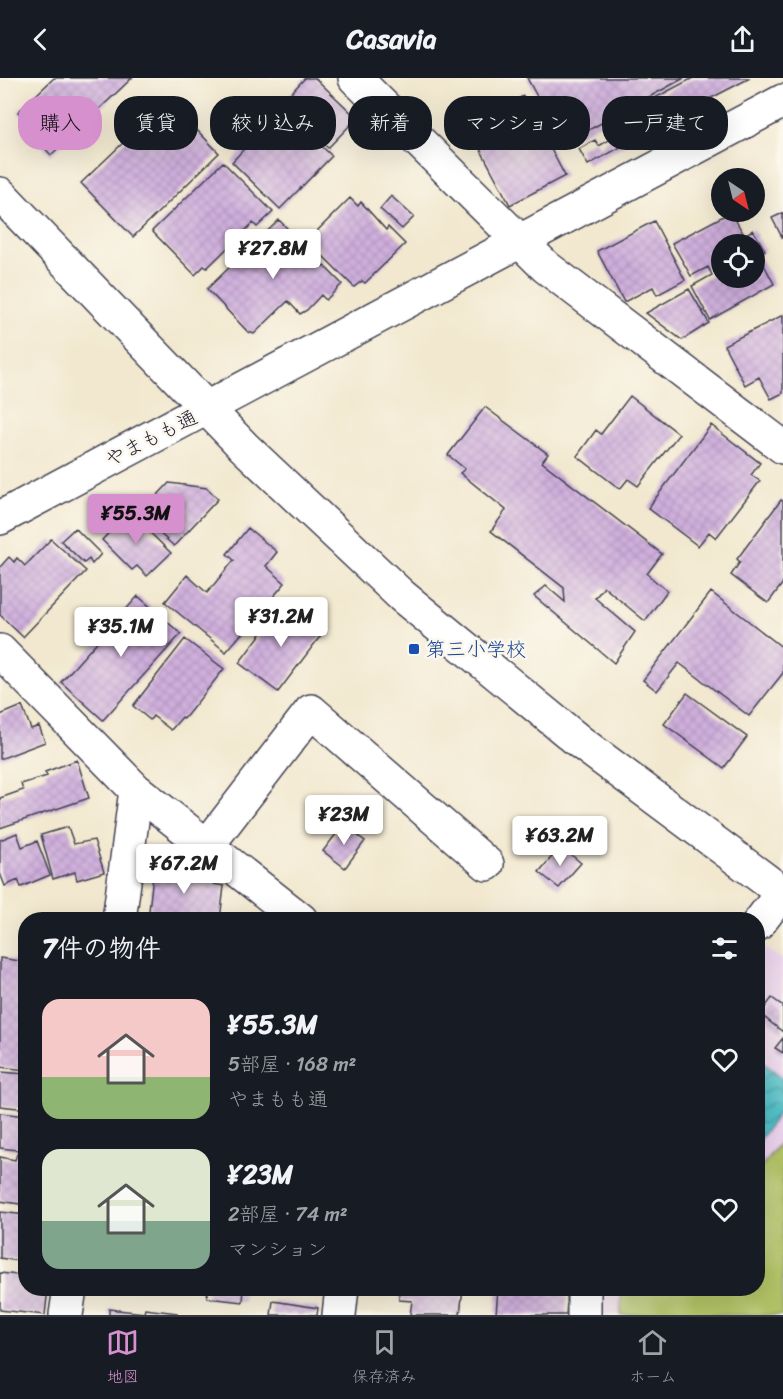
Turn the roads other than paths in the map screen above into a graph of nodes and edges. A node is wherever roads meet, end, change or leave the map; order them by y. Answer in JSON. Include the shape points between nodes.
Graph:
{"nodes":[{"id":1,"x":355,"y":78,"type":"edge"},
{"id":2,"x":783,"y":101,"type":"edge"},
{"id":3,"x":0,"y":194,"type":"edge"},
{"id":4,"x":518,"y":241,"type":"junction"},
{"id":5,"x":207,"y":409,"type":"junction"},
{"id":6,"x":783,"y":447,"type":"edge"},
{"id":7,"x":0,"y":518,"type":"edge"},
{"id":8,"x":0,"y":651,"type":"edge"},
{"id":9,"x":136,"y":789,"type":"junction"},
{"id":10,"x":207,"y":846,"type":"junction"},
{"id":11,"x":487,"y":864,"type":"dead end"},
{"id":12,"x":782,"y":893,"type":"edge"},
{"id":13,"x":120,"y":912,"type":"edge"},
{"id":14,"x":291,"y":912,"type":"edge"},
{"id":15,"x":765,"y":915,"type":"edge"},
{"id":16,"x":69,"y":1296,"type":"edge"},
{"id":17,"x":341,"y":1296,"type":"edge"},
{"id":18,"x":584,"y":1296,"type":"edge"},
{"id":19,"x":66,"y":1315,"type":"edge"},
{"id":20,"x":339,"y":1315,"type":"edge"},
{"id":21,"x":584,"y":1315,"type":"edge"}],
"edges":[{"from":1,"to":4,"type":"street"},
{"from":2,"to":4,"type":"street","name":"やまもも通"},
{"from":3,"to":5,"type":"street"},
{"from":4,"to":5,"type":"street","name":"やまもも通"},
{"from":4,"to":6,"type":"street","via":[[546,267]]},
{"from":5,"to":7,"type":"street","name":"やまもも通"},
{"from":5,"to":12,"type":"street","via":[[402,596],[580,742]]},
{"from":8,"to":9,"type":"street"},
{"from":9,"to":10,"type":"street"},
{"from":9,"to":13,"type":"street"},
{"from":10,"to":11,"type":"street","via":[[311,711]]},
{"from":10,"to":14,"type":"street"},
{"from":12,"to":15,"type":"street"},
{"from":16,"to":19,"type":"street"},
{"from":17,"to":20,"type":"street"},
{"from":18,"to":21,"type":"street"}]}
